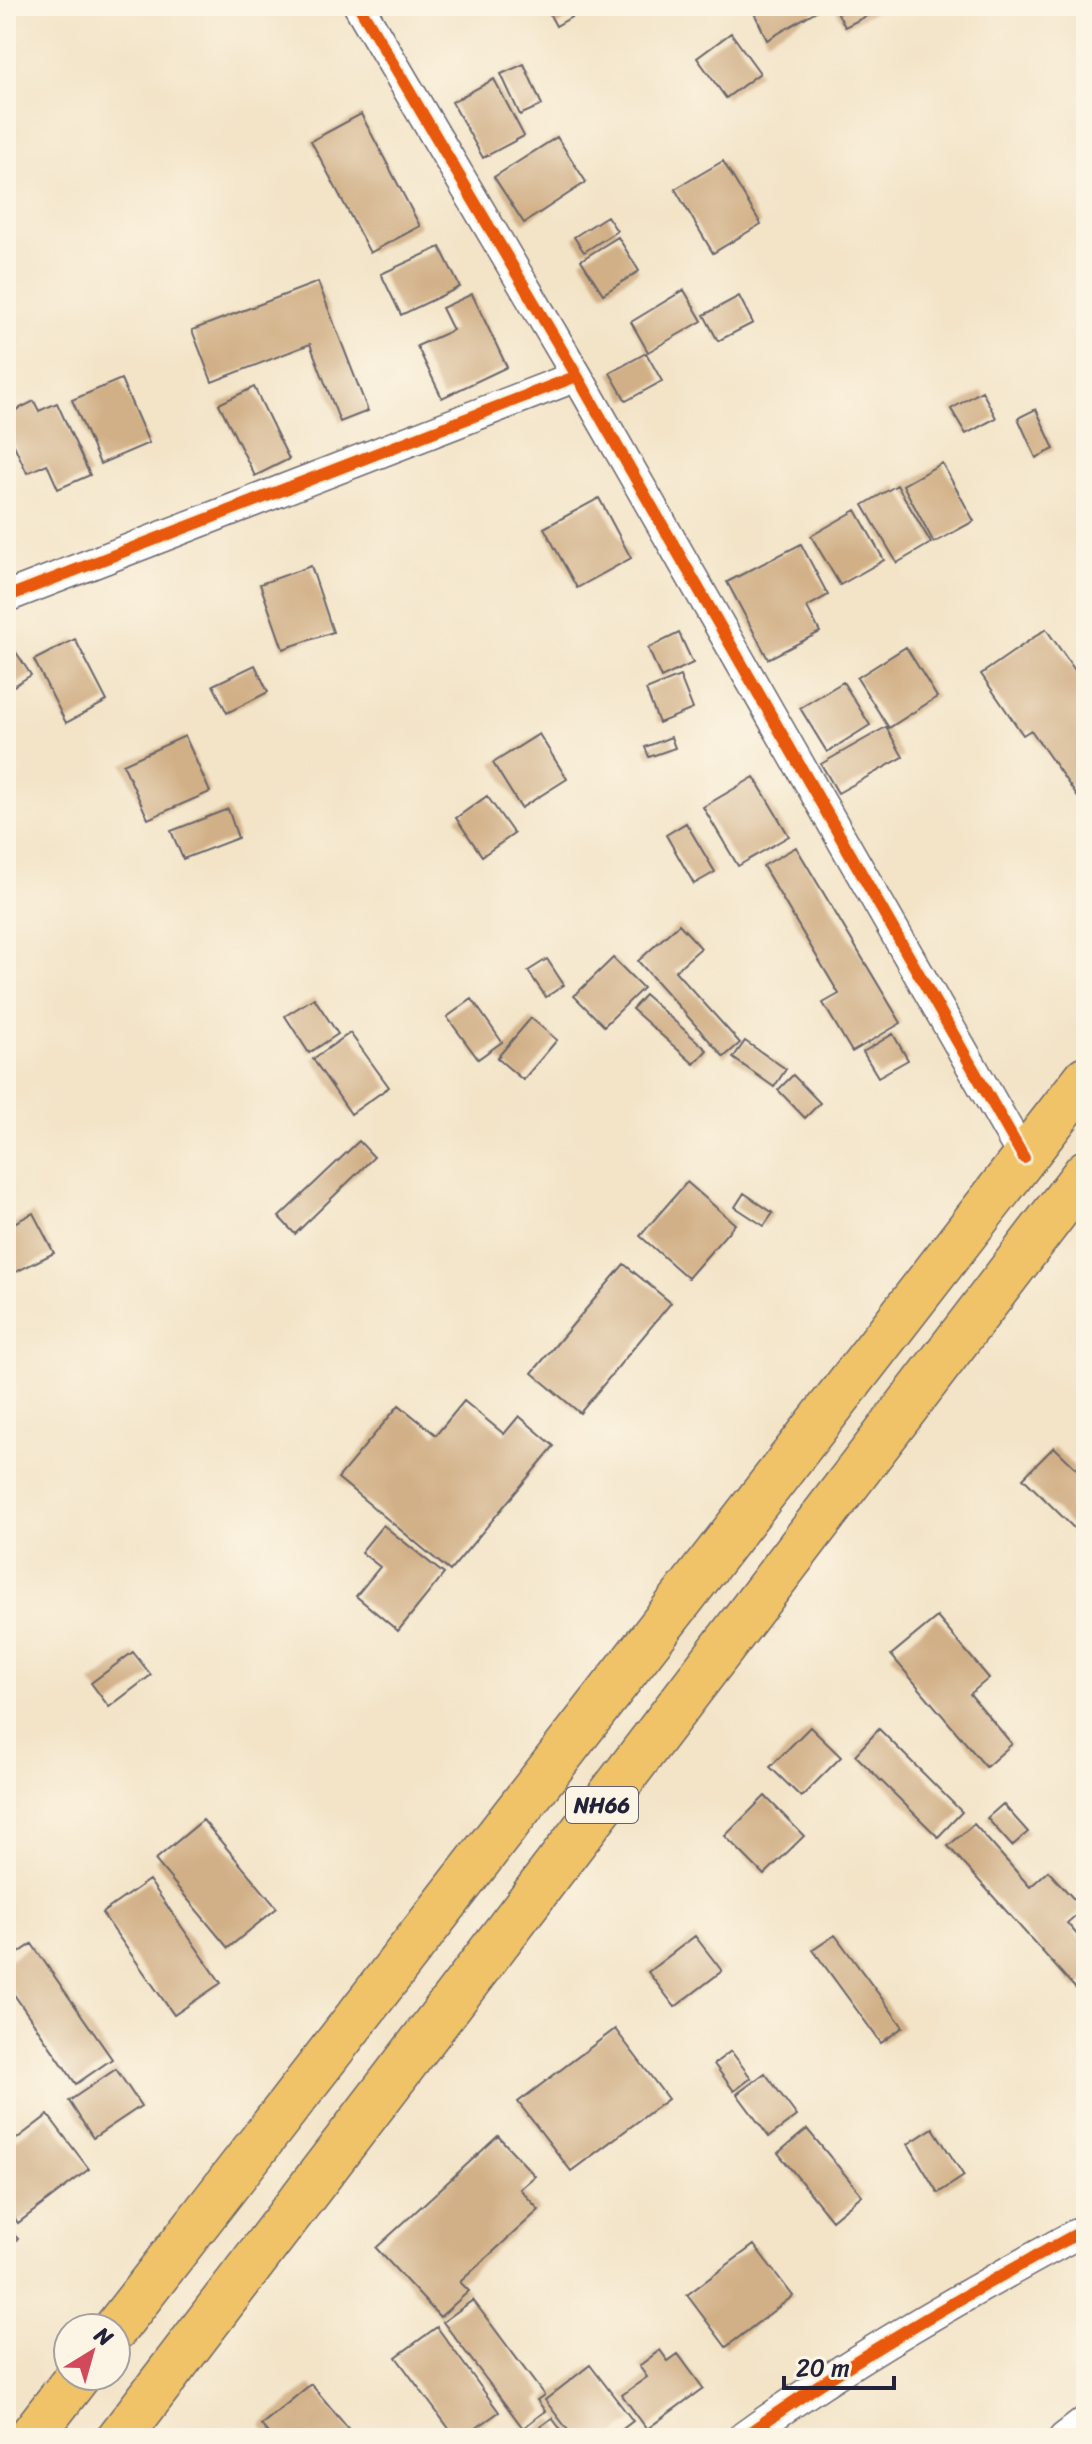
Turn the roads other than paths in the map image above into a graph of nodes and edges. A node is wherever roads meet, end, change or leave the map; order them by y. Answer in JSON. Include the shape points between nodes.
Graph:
{"nodes":[{"id":1,"x":359,"y":6,"type":"edge"},
{"id":2,"x":577,"y":376,"type":"junction"},
{"id":3,"x":6,"y":597,"type":"edge"},
{"id":4,"x":1086,"y":1078,"type":"edge"},
{"id":5,"x":1024,"y":1158,"type":"junction"},
{"id":6,"x":1086,"y":1172,"type":"edge"},
{"id":7,"x":1086,"y":2229,"type":"edge"},
{"id":8,"x":128,"y":2312,"type":"edge"},
{"id":9,"x":66,"y":2392,"type":"edge"},
{"id":10,"x":1086,"y":2421,"type":"edge"},
{"id":11,"x":30,"y":2438,"type":"edge"},
{"id":12,"x":119,"y":2438,"type":"edge"},
{"id":13,"x":742,"y":2438,"type":"edge"},
{"id":14,"x":1064,"y":2438,"type":"edge"}],
"edges":[{"from":1,"to":2,"type":"street"},
{"from":2,"to":3,"type":"street"},
{"from":2,"to":5,"type":"street"},
{"from":4,"to":5,"type":"highway","number":"NH66"},
{"from":5,"to":8,"type":"highway","number":"NH66"},
{"from":6,"to":12,"type":"highway","number":"NH66"},
{"from":7,"to":13,"type":"street","via":[[811,2387]]},
{"from":9,"to":11,"type":"highway"},
{"from":10,"to":14,"type":"street"}]}
